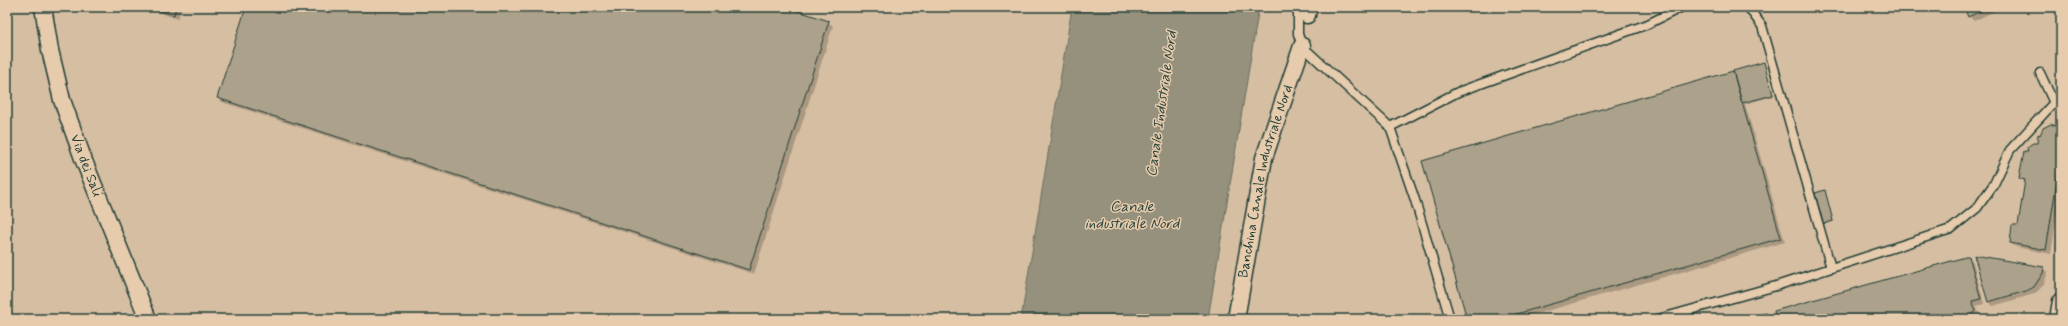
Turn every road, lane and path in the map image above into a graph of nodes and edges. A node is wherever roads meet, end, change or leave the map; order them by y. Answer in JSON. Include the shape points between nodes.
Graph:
{"nodes":[{"id":1,"x":43,"y":7,"type":"edge"},
{"id":2,"x":1682,"y":7,"type":"edge"},
{"id":3,"x":1748,"y":7,"type":"edge"},
{"id":4,"x":1305,"y":10,"type":"edge"},
{"id":5,"x":1302,"y":46,"type":"junction"},
{"id":6,"x":2040,"y":73,"type":"dead end"},
{"id":7,"x":2061,"y":95,"type":"edge"},
{"id":8,"x":2054,"y":103,"type":"junction"},
{"id":9,"x":1390,"y":127,"type":"junction"},
{"id":10,"x":1831,"y":268,"type":"junction"},
{"id":11,"x":2061,"y":302,"type":"edge"},
{"id":12,"x":148,"y":319,"type":"edge"},
{"id":13,"x":1236,"y":319,"type":"edge"},
{"id":14,"x":1450,"y":319,"type":"edge"},
{"id":15,"x":1658,"y":319,"type":"edge"},
{"id":16,"x":2058,"y":319,"type":"edge"}],
"edges":[{"from":1,"to":12,"type":"street","name":"Via dei Sali","via":[[62,100]]},
{"from":2,"to":9,"type":"lane","via":[[1642,27],[1458,92]]},
{"from":3,"to":10,"type":"lane","via":[[1762,26]]},
{"from":4,"to":5,"type":"lane","via":[[1298,34]]},
{"from":5,"to":9,"type":"lane"},
{"from":5,"to":13,"type":"street","name":"Banchina Canale Industriale Nord","via":[[1264,158]]},
{"from":6,"to":8,"type":"lane"},
{"from":7,"to":8,"type":"lane"},
{"from":8,"to":10,"type":"lane","via":[[2010,150],[1994,184],[1977,208],[1951,229]]},
{"from":9,"to":14,"type":"lane","via":[[1415,200]]},
{"from":10,"to":15,"type":"lane"},
{"from":11,"to":16,"type":"street"}]}
